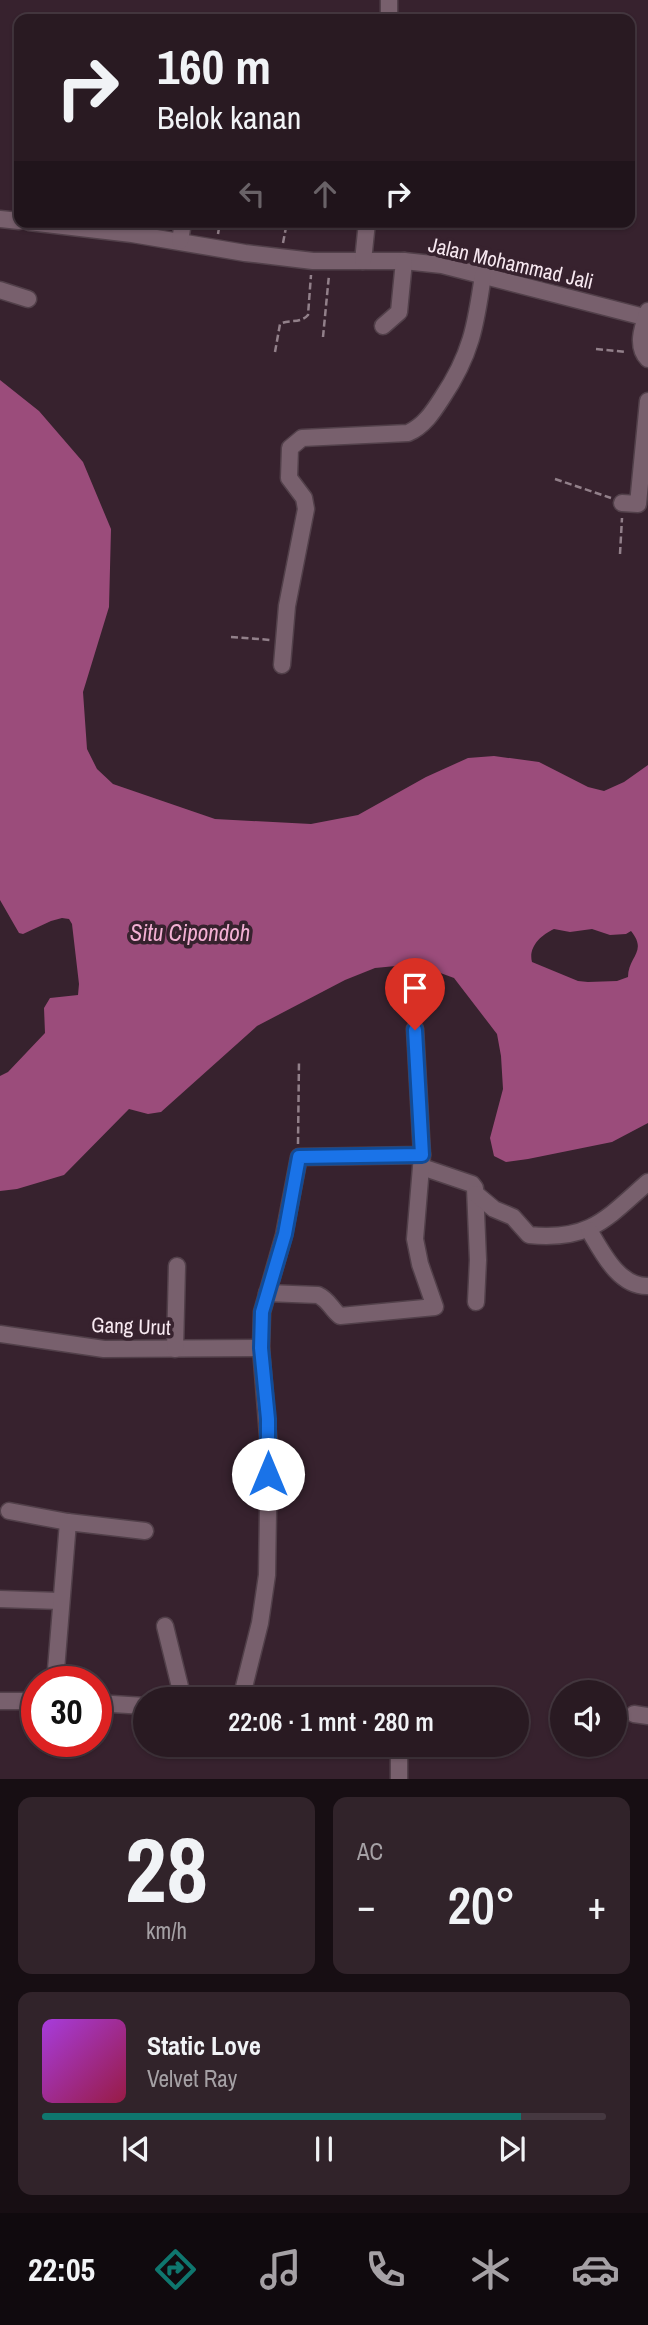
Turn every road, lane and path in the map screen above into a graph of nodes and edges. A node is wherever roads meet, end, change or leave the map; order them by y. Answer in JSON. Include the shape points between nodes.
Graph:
{"nodes":[{"id":1,"x":77,"y":228,"type":"edge"},
{"id":2,"x":182,"y":228,"type":"edge"},
{"id":3,"x":286,"y":228,"type":"edge"},
{"id":4,"x":366,"y":228,"type":"edge"},
{"id":5,"x":180,"y":241,"type":"junction"},
{"id":6,"x":280,"y":257,"type":"junction"},
{"id":7,"x":313,"y":261,"type":"junction"},
{"id":8,"x":331,"y":261,"type":"junction"},
{"id":9,"x":363,"y":261,"type":"junction"},
{"id":10,"x":404,"y":261,"type":"junction"},
{"id":11,"x":483,"y":275,"type":"junction"},
{"id":12,"x":0,"y":290,"type":"edge"},
{"id":13,"x":27,"y":299,"type":"dead end"},
{"id":14,"x":647,"y":315,"type":"edge"},
{"id":15,"x":383,"y":326,"type":"dead end"},
{"id":16,"x":323,"y":337,"type":"dead end"},
{"id":17,"x":596,"y":349,"type":"dead end"},
{"id":18,"x":275,"y":352,"type":"dead end"},
{"id":19,"x":645,"y":356,"type":"edge"},
{"id":20,"x":648,"y":401,"type":"edge"},
{"id":21,"x":555,"y":479,"type":"dead end"},
{"id":22,"x":636,"y":507,"type":"edge"},
{"id":23,"x":620,"y":554,"type":"dead end"},
{"id":24,"x":231,"y":637,"type":"dead end"},
{"id":25,"x":285,"y":641,"type":"junction"},
{"id":26,"x":282,"y":665,"type":"dead end"},
{"id":27,"x":415,"y":1030,"type":"dead end"},
{"id":28,"x":299,"y":1060,"type":"dead end"},
{"id":29,"x":299,"y":1157,"type":"junction"},
{"id":30,"x":422,"y":1161,"type":"junction"},
{"id":31,"x":648,"y":1182,"type":"edge"},
{"id":32,"x":476,"y":1194,"type":"junction"},
{"id":33,"x":589,"y":1230,"type":"junction"},
{"id":34,"x":177,"y":1266,"type":"dead end"},
{"id":35,"x":648,"y":1286,"type":"edge"},
{"id":36,"x":267,"y":1293,"type":"junction"},
{"id":37,"x":476,"y":1302,"type":"dead end"},
{"id":38,"x":0,"y":1334,"type":"edge"},
{"id":39,"x":261,"y":1348,"type":"junction"},
{"id":40,"x":175,"y":1349,"type":"junction"},
{"id":41,"x":9,"y":1511,"type":"dead end"},
{"id":42,"x":68,"y":1522,"type":"junction"},
{"id":43,"x":145,"y":1531,"type":"dead end"},
{"id":44,"x":0,"y":1599,"type":"edge"},
{"id":45,"x":60,"y":1601,"type":"junction"},
{"id":46,"x":165,"y":1626,"type":"dead end"},
{"id":47,"x":56,"y":1666,"type":"edge"},
{"id":48,"x":180,"y":1687,"type":"edge"},
{"id":49,"x":244,"y":1687,"type":"edge"},
{"id":50,"x":0,"y":1701,"type":"edge"},
{"id":51,"x":21,"y":1701,"type":"edge"},
{"id":52,"x":112,"y":1704,"type":"edge"},
{"id":53,"x":133,"y":1705,"type":"edge"},
{"id":54,"x":399,"y":1757,"type":"edge"},
{"id":55,"x":399,"y":1779,"type":"edge"}],
"edges":[{"from":1,"to":5,"type":"street","name":"Jalan Mohammad Jali"},
{"from":2,"to":5,"type":"street"},
{"from":3,"to":6,"type":"path"},
{"from":4,"to":9,"type":"street"},
{"from":5,"to":6,"type":"street","name":"Jalan Mohammad Jali"},
{"from":6,"to":7,"type":"street","name":"Jalan Mohammad Jali"},
{"from":7,"to":8,"type":"street","name":"Jalan Mohammad Jali"},
{"from":7,"to":18,"type":"path","via":[[308,315],[280,324]]},
{"from":8,"to":9,"type":"street","name":"Jalan Mohammad Jali"},
{"from":8,"to":16,"type":"path"},
{"from":9,"to":10,"type":"street","name":"Jalan Mohammad Jali"},
{"from":10,"to":11,"type":"street","name":"Jalan Mohammad Jali","via":[[443,264]]},
{"from":10,"to":15,"type":"street","via":[[399,312]]},
{"from":11,"to":14,"type":"street","name":"Jalan Mohammad Jali"},
{"from":11,"to":25,"type":"street","via":[[463,364],[433,412],[416,429],[302,438],[290,448],[289,478],[304,498],[306,509]]},
{"from":12,"to":13,"type":"street"},
{"from":14,"to":19,"type":"street","via":[[640,340]]},
{"from":17,"to":19,"type":"path"},
{"from":20,"to":22,"type":"street"},
{"from":21,"to":22,"type":"path"},
{"from":22,"to":23,"type":"path"},
{"from":24,"to":25,"type":"path"},
{"from":25,"to":26,"type":"street"},
{"from":27,"to":30,"type":"street"},
{"from":28,"to":29,"type":"path"},
{"from":29,"to":30,"type":"street"},
{"from":29,"to":36,"type":"street","via":[[285,1234]]},
{"from":30,"to":32,"type":"street","via":[[472,1184]]},
{"from":30,"to":36,"type":"street","via":[[415,1239],[435,1307],[340,1316],[318,1294]]},
{"from":31,"to":33,"type":"street"},
{"from":32,"to":33,"type":"street","via":[[513,1217],[529,1235],[572,1235]]},
{"from":32,"to":37,"type":"street"},
{"from":33,"to":35,"type":"street","via":[[620,1275],[637,1286]]},
{"from":34,"to":40,"type":"street"},
{"from":36,"to":39,"type":"street"},
{"from":38,"to":40,"type":"street","name":"Gang Urut","via":[[104,1349]]},
{"from":39,"to":40,"type":"street","name":"Gang Urut"},
{"from":39,"to":49,"type":"street","via":[[268,1438],[267,1575]]},
{"from":41,"to":42,"type":"street"},
{"from":42,"to":43,"type":"street"},
{"from":42,"to":45,"type":"street"},
{"from":44,"to":45,"type":"street"},
{"from":45,"to":47,"type":"street"},
{"from":46,"to":48,"type":"street"},
{"from":50,"to":51,"type":"street"},
{"from":52,"to":53,"type":"street"},
{"from":54,"to":55,"type":"street"}]}
